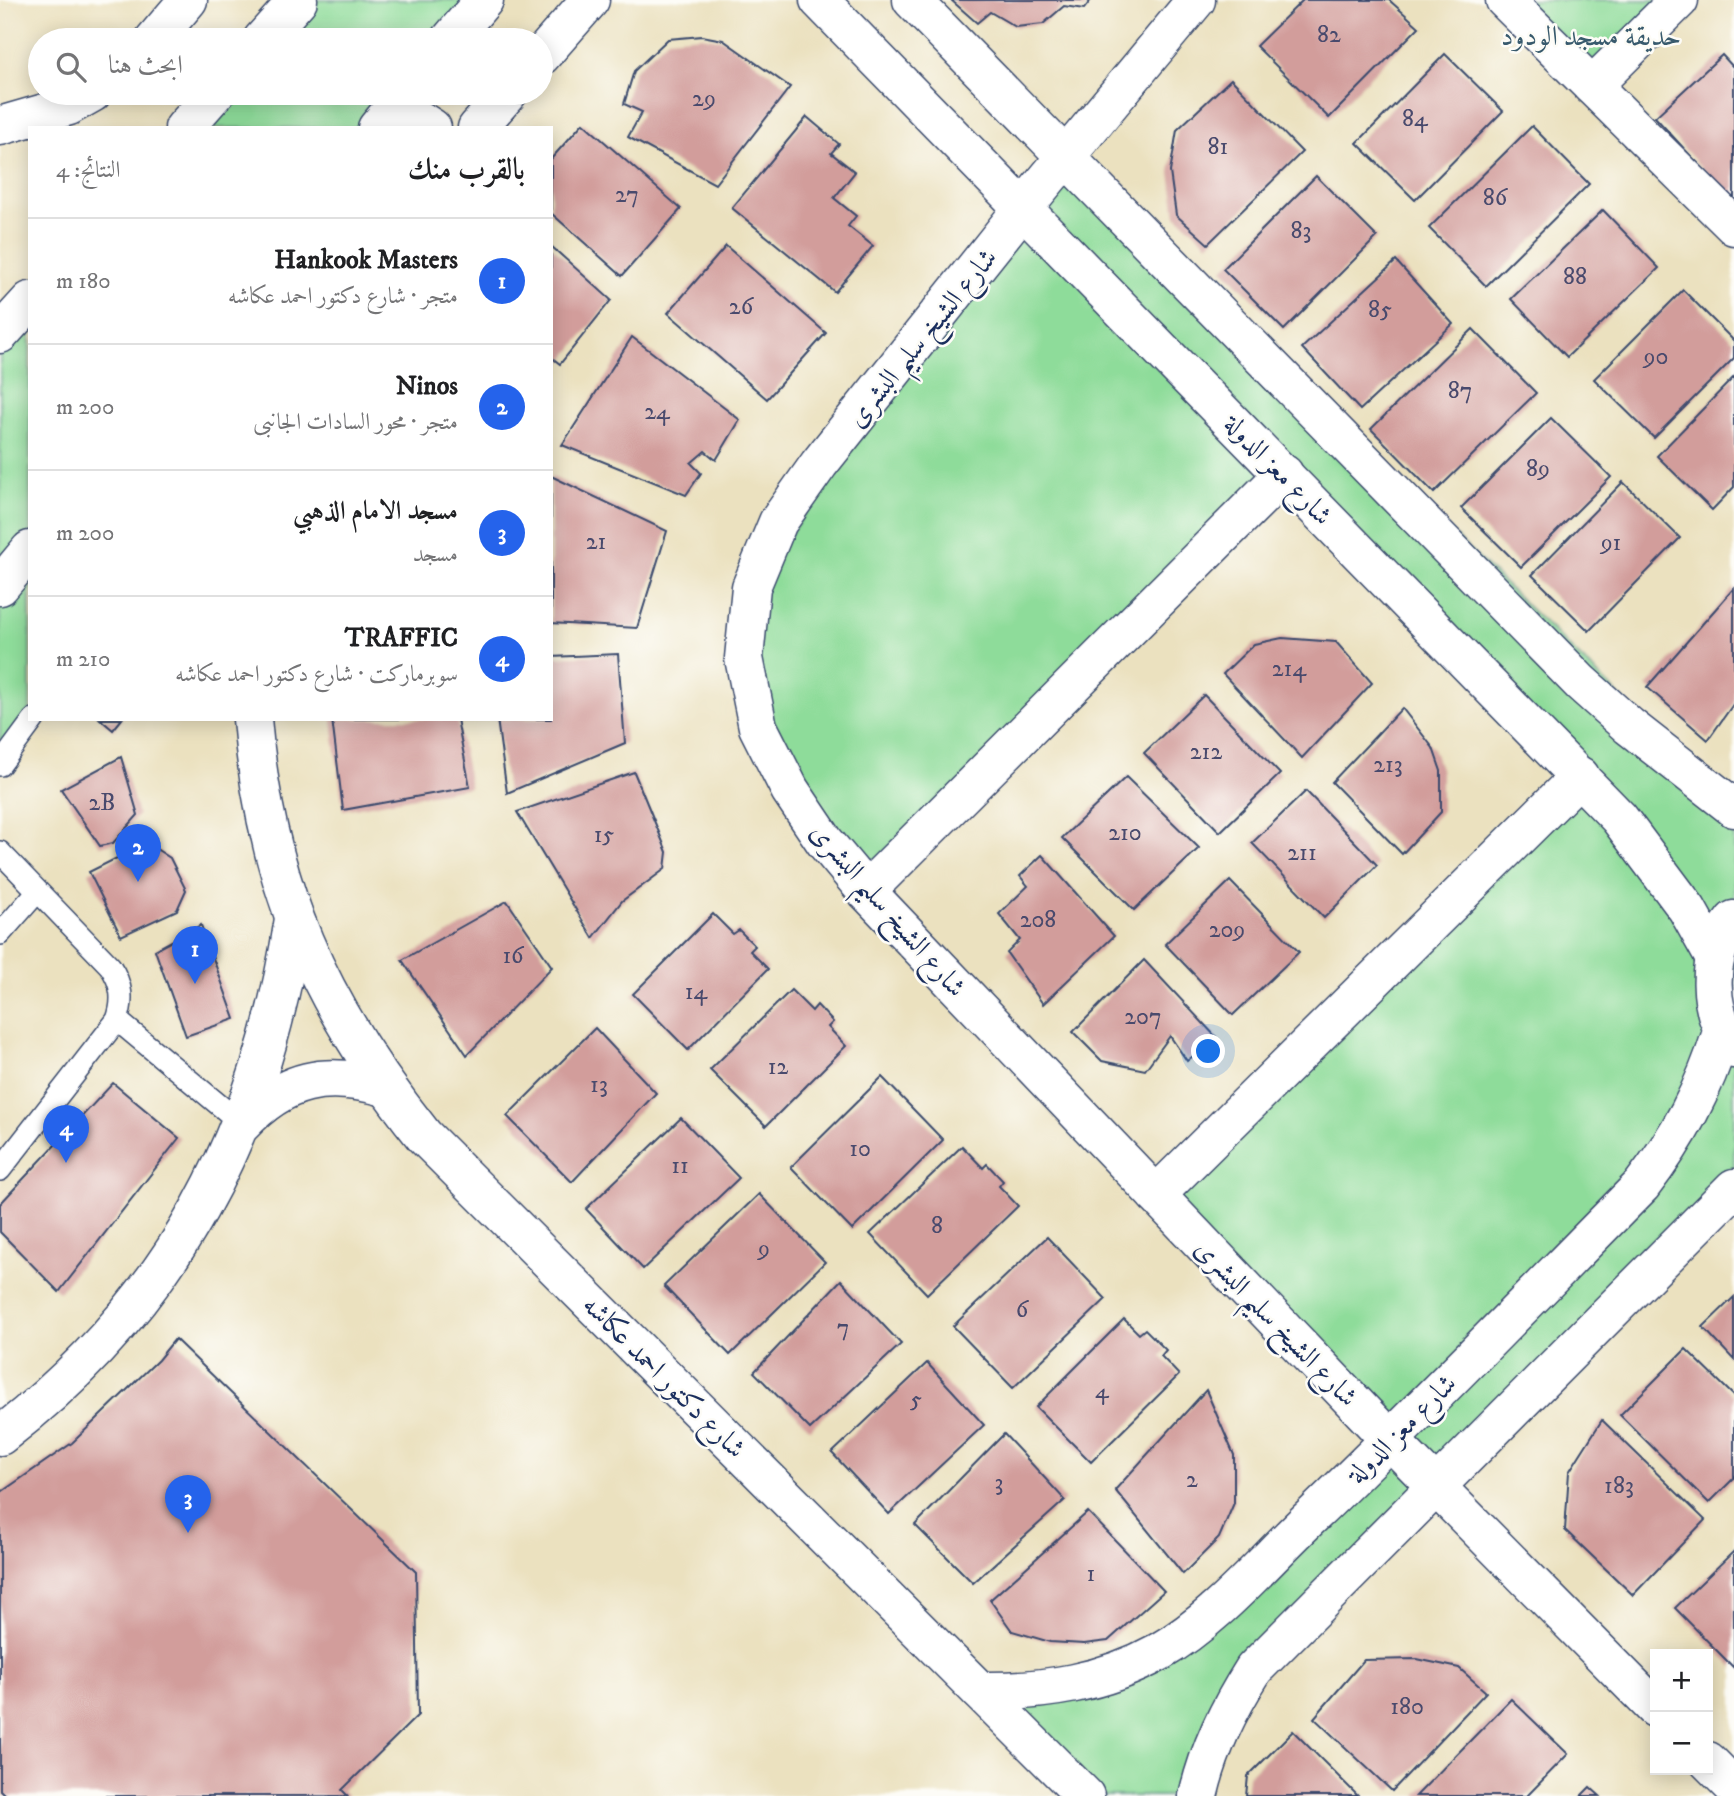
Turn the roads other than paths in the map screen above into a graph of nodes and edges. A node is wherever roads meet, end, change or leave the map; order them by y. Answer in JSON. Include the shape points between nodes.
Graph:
{"nodes":[{"id":1,"x":188,"y":0,"type":"edge"},
{"id":2,"x":298,"y":0,"type":"edge"},
{"id":3,"x":484,"y":0,"type":"edge"},
{"id":4,"x":590,"y":0,"type":"edge"},
{"id":5,"x":819,"y":0,"type":"edge"},
{"id":6,"x":912,"y":0,"type":"edge"},
{"id":7,"x":1196,"y":0,"type":"edge"},
{"id":8,"x":1505,"y":0,"type":"edge"},
{"id":9,"x":1679,"y":0,"type":"edge"},
{"id":10,"x":164,"y":28,"type":"edge"},
{"id":11,"x":273,"y":28,"type":"edge"},
{"id":12,"x":460,"y":28,"type":"edge"},
{"id":13,"x":553,"y":42,"type":"edge"},
{"id":14,"x":1592,"y":86,"type":"junction"},
{"id":15,"x":65,"y":105,"type":"edge"},
{"id":16,"x":204,"y":105,"type":"edge"},
{"id":17,"x":497,"y":105,"type":"edge"},
{"id":18,"x":393,"y":109,"type":"edge"},
{"id":19,"x":0,"y":126,"type":"edge"},
{"id":20,"x":186,"y":126,"type":"edge"},
{"id":21,"x":428,"y":126,"type":"edge"},
{"id":22,"x":479,"y":126,"type":"edge"},
{"id":23,"x":1066,"y":156,"type":"junction"},
{"id":24,"x":1023,"y":208,"type":"junction"},
{"id":25,"x":1734,"y":226,"type":"edge"},
{"id":26,"x":28,"y":303,"type":"edge"},
{"id":27,"x":0,"y":334,"type":"edge"},
{"id":28,"x":1284,"y":474,"type":"junction"},
{"id":29,"x":28,"y":552,"type":"edge"},
{"id":30,"x":0,"y":586,"type":"edge"},
{"id":31,"x":33,"y":721,"type":"edge"},
{"id":32,"x":252,"y":721,"type":"edge"},
{"id":33,"x":0,"y":765,"type":"edge"},
{"id":34,"x":1580,"y":776,"type":"junction"},
{"id":35,"x":1734,"y":808,"type":"edge"},
{"id":36,"x":0,"y":852,"type":"edge"},
{"id":37,"x":866,"y":891,"type":"junction"},
{"id":38,"x":37,"y":892,"type":"junction"},
{"id":39,"x":294,"y":919,"type":"junction"},
{"id":40,"x":1734,"y":920,"type":"edge"},
{"id":41,"x":0,"y":934,"type":"edge"},
{"id":42,"x":1715,"y":959,"type":"junction"},
{"id":43,"x":117,"y":1020,"type":"junction"},
{"id":44,"x":1728,"y":1040,"type":"edge"},
{"id":45,"x":385,"y":1087,"type":"junction"},
{"id":46,"x":242,"y":1124,"type":"junction"},
{"id":47,"x":0,"y":1170,"type":"edge"},
{"id":48,"x":1734,"y":1188,"type":"edge"},
{"id":49,"x":1156,"y":1195,"type":"junction"},
{"id":50,"x":0,"y":1436,"type":"edge"},
{"id":51,"x":1390,"y":1440,"type":"junction"},
{"id":52,"x":1436,"y":1486,"type":"junction"},
{"id":53,"x":980,"y":1691,"type":"junction"},
{"id":54,"x":1650,"y":1703,"type":"edge"},
{"id":55,"x":1085,"y":1796,"type":"edge"},
{"id":56,"x":1198,"y":1796,"type":"edge"}],
"edges":[{"from":1,"to":10,"type":"street"},
{"from":2,"to":11,"type":"street"},
{"from":3,"to":12,"type":"street"},
{"from":4,"to":13,"type":"street"},
{"from":5,"to":24,"type":"street","name":"شارع معز الدولة"},
{"from":6,"to":23,"type":"street"},
{"from":7,"to":23,"type":"street","name":"شارع الشيخ سليم البشرى"},
{"from":8,"to":14,"type":"street"},
{"from":9,"to":14,"type":"street"},
{"from":14,"to":25,"type":"street"},
{"from":15,"to":19,"type":"street"},
{"from":16,"to":20,"type":"street"},
{"from":17,"to":22,"type":"street"},
{"from":18,"to":21,"type":"street"},
{"from":23,"to":24,"type":"street","name":"شارع الشيخ سليم البشرى"},
{"from":23,"to":35,"type":"street","via":[[1581,683]]},
{"from":24,"to":28,"type":"street","name":"شارع معز الدولة"},
{"from":24,"to":37,"type":"street","name":"شارع الشيخ سليم البشرى","via":[[784,512],[751,587],[744,658],[758,727],[790,790]]},
{"from":26,"to":27,"type":"street"},
{"from":28,"to":34,"type":"street","name":"شارع معز الدولة"},
{"from":28,"to":37,"type":"street"},
{"from":29,"to":30,"type":"street"},
{"from":31,"to":33,"type":"lane"},
{"from":32,"to":39,"type":"street","name":"شارع دكتور احمد عكاشه","via":[[265,817]]},
{"from":34,"to":42,"type":"street","name":"شارع معز الدولة","via":[[1655,863]]},
{"from":34,"to":49,"type":"street"},
{"from":36,"to":38,"type":"lane"},
{"from":37,"to":49,"type":"street","name":"شارع الشيخ سليم البشرى"},
{"from":38,"to":41,"type":"lane"},
{"from":38,"to":43,"type":"lane","via":[[117,976],[122,999]]},
{"from":39,"to":45,"type":"street","name":"شارع دكتور احمد عكاشه","via":[[334,1006]]},
{"from":39,"to":46,"type":"street","via":[[283,989]]},
{"from":40,"to":42,"type":"street"},
{"from":42,"to":44,"type":"street","via":[[1712,996]]},
{"from":43,"to":46,"type":"lane"},
{"from":43,"to":47,"type":"lane"},
{"from":44,"to":51,"type":"street","name":"شارع معز الدولة","via":[[1691,1113],[1642,1185]]},
{"from":45,"to":46,"type":"street","via":[[340,1078],[296,1085],[275,1095]]},
{"from":45,"to":53,"type":"street","name":"شارع دكتور احمد عكاشه","via":[[424,1136]]},
{"from":46,"to":50,"type":"street","via":[[181,1240],[133,1307],[86,1360]]},
{"from":48,"to":52,"type":"street"},
{"from":49,"to":51,"type":"street","name":"شارع الشيخ سليم البشرى"},
{"from":51,"to":52,"type":"street","name":"شارع الشيخ سليم البشرى"},
{"from":51,"to":53,"type":"street","name":"شارع معز الدولة","via":[[1197,1626],[1158,1652],[1116,1672],[1072,1685]]},
{"from":52,"to":54,"type":"street","name":"شارع الشيخ سليم البشرى"},
{"from":52,"to":56,"type":"street","via":[[1254,1669],[1227,1712],[1207,1758]]},
{"from":53,"to":55,"type":"street","name":"شارع دكتور احمد عكاشه"}]}
